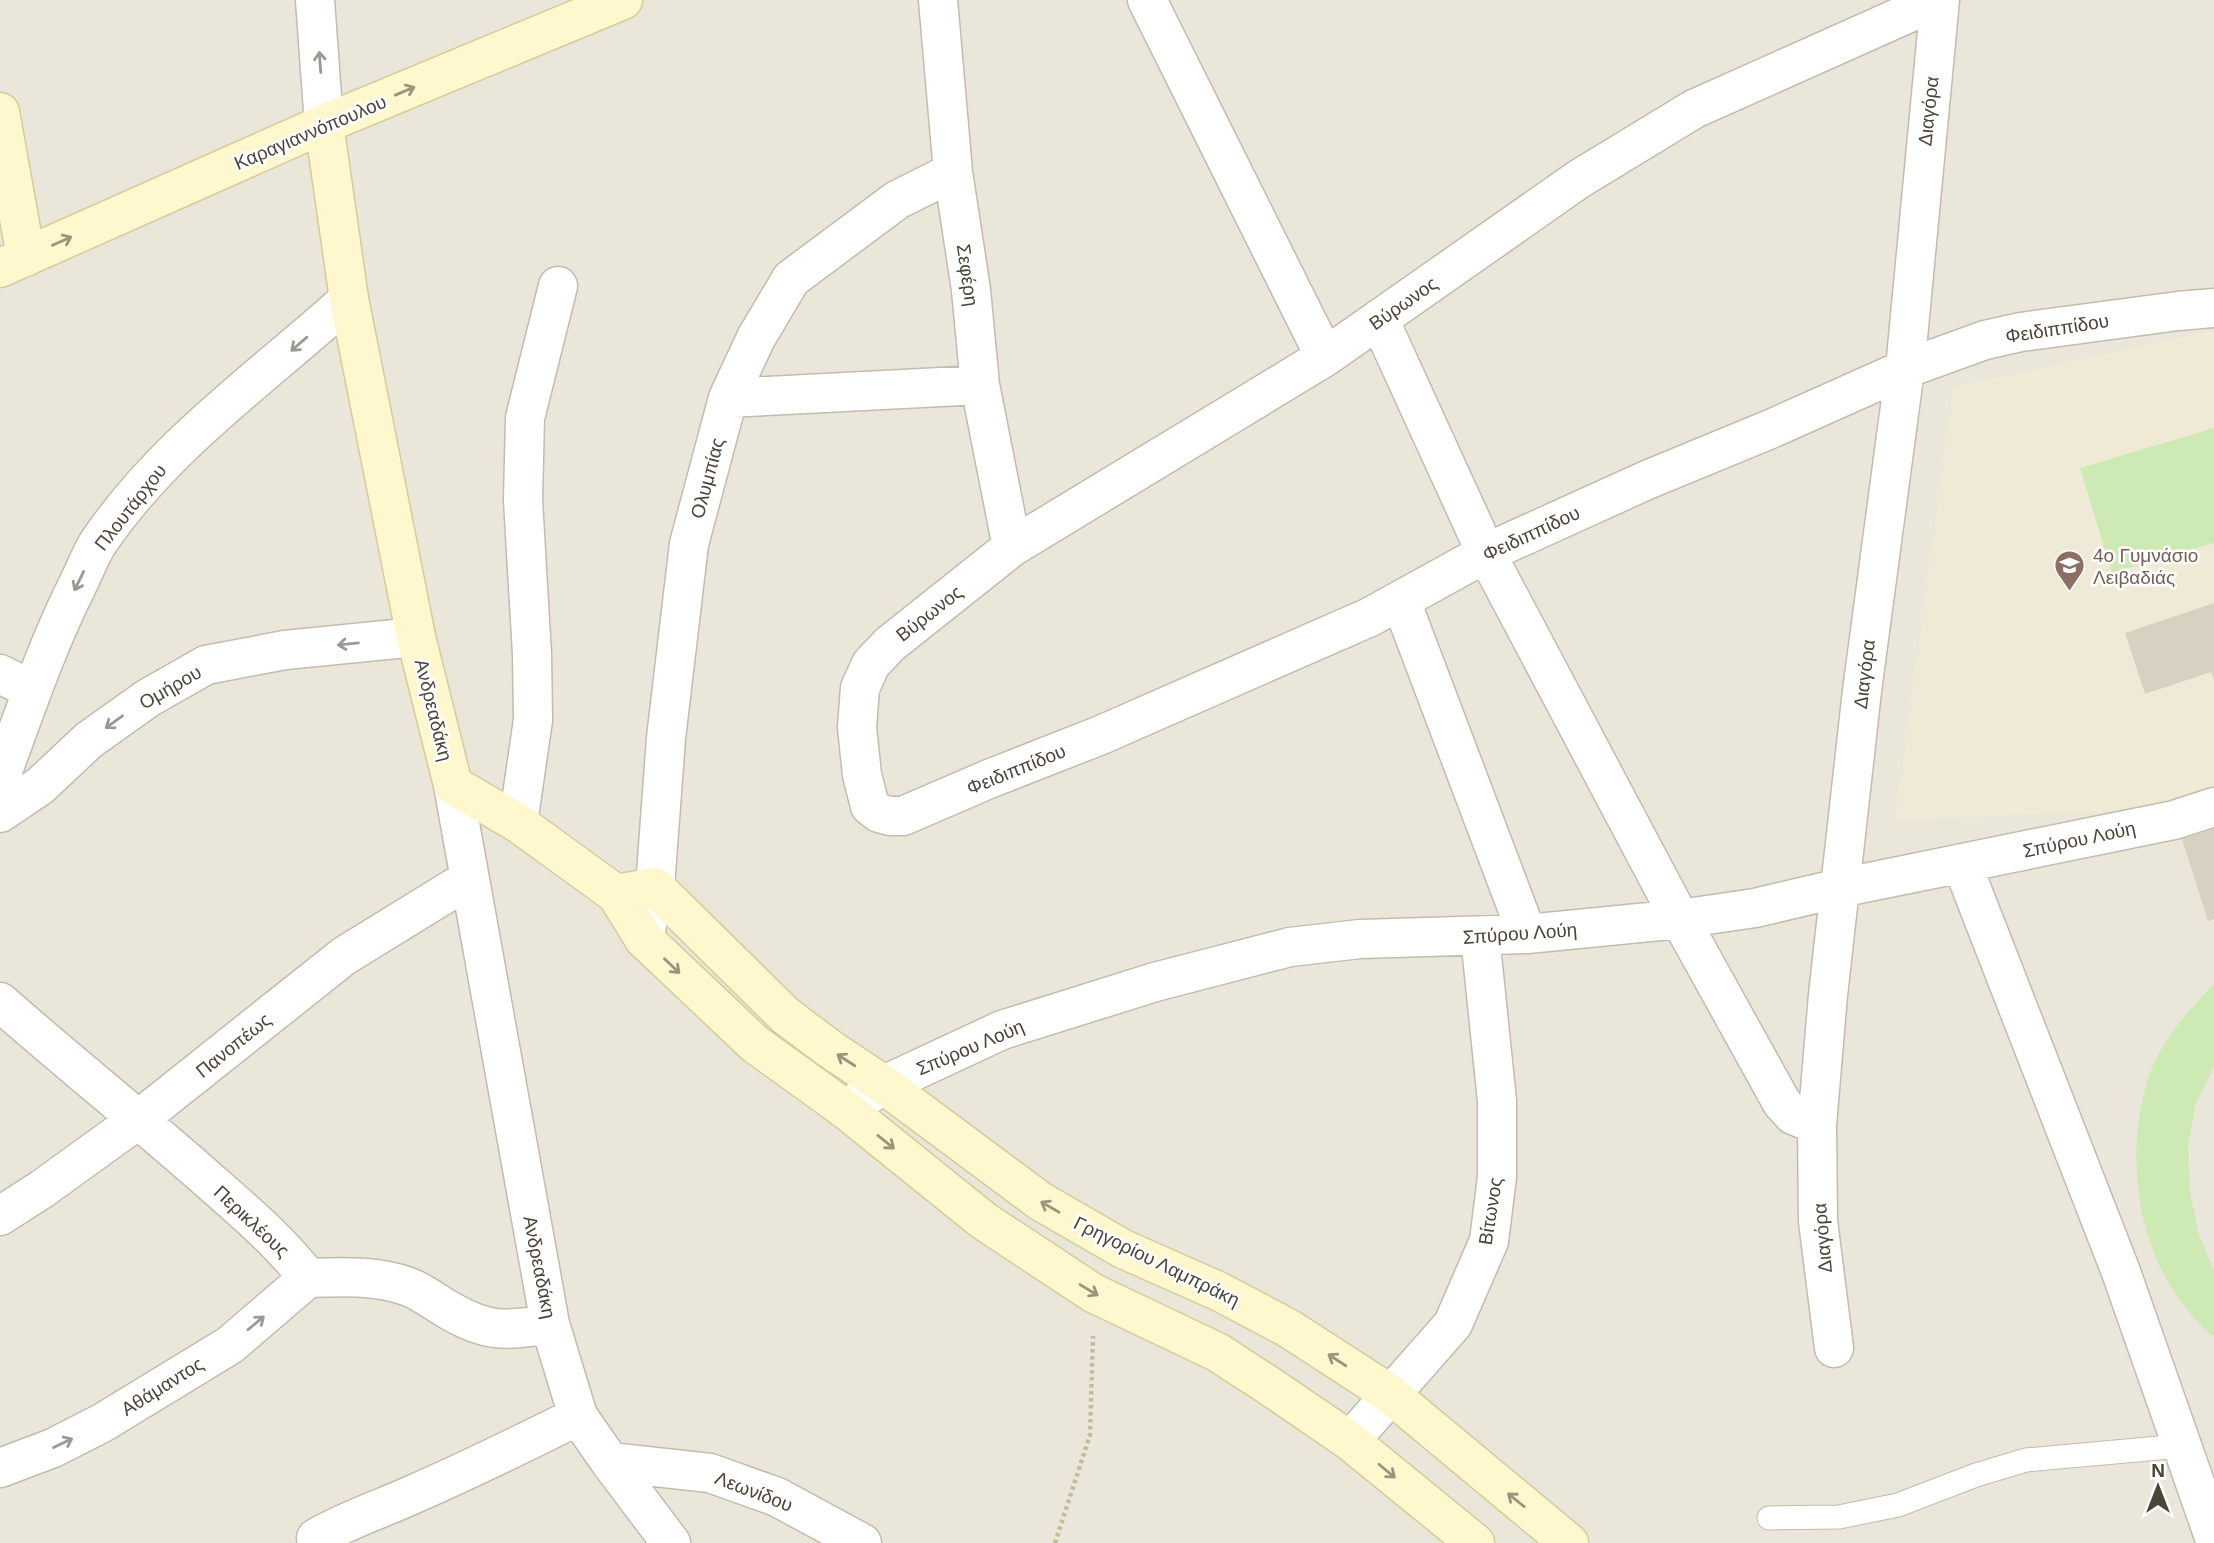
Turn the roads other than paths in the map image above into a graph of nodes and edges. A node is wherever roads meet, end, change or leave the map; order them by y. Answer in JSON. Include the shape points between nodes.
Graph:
{"nodes":[{"id":1,"x":315,"y":0,"type":"edge"},
{"id":2,"x":623,"y":0,"type":"edge"},
{"id":3,"x":938,"y":0,"type":"edge"},
{"id":4,"x":1147,"y":0,"type":"edge"},
{"id":5,"x":1939,"y":0,"type":"edge"},
{"id":6,"x":0,"y":111,"type":"edge"},
{"id":7,"x":324,"y":124,"type":"junction"},
{"id":8,"x":953,"y":172,"type":"junction"},
{"id":9,"x":13,"y":263,"type":"edge"},
{"id":10,"x":558,"y":286,"type":"dead end"},
{"id":11,"x":349,"y":299,"type":"junction"},
{"id":12,"x":2214,"y":308,"type":"edge"},
{"id":13,"x":1379,"y":319,"type":"junction"},
{"id":14,"x":1325,"y":357,"type":"junction"},
{"id":15,"x":1905,"y":369,"type":"junction"},
{"id":16,"x":981,"y":385,"type":"junction"},
{"id":17,"x":728,"y":398,"type":"junction"},
{"id":18,"x":1012,"y":547,"type":"junction"},
{"id":19,"x":1486,"y":553,"type":"junction"},
{"id":20,"x":1401,"y":601,"type":"junction"},
{"id":21,"x":416,"y":638,"type":"junction"},
{"id":22,"x":16,"y":682,"type":"edge"},
{"id":23,"x":0,"y":779,"type":"edge"},
{"id":24,"x":453,"y":785,"type":"junction"},
{"id":25,"x":870,"y":806,"type":"joint"},
{"id":26,"x":2214,"y":807,"type":"edge"},
{"id":27,"x":0,"y":813,"type":"edge"},
{"id":28,"x":518,"y":823,"type":"junction"},
{"id":29,"x":1962,"y":864,"type":"junction"},
{"id":30,"x":469,"y":878,"type":"junction"},
{"id":31,"x":655,"y":887,"type":"junction"},
{"id":32,"x":1840,"y":888,"type":"junction"},
{"id":33,"x":615,"y":894,"type":"junction"},
{"id":34,"x":1680,"y":919,"type":"junction"},
{"id":35,"x":1527,"y":934,"type":"junction"},
{"id":36,"x":1480,"y":936,"type":"junction"},
{"id":37,"x":644,"y":939,"type":"junction"},
{"id":38,"x":0,"y":1002,"type":"edge"},
{"id":39,"x":884,"y":1085,"type":"junction"},
{"id":40,"x":845,"y":1109,"type":"junction"},
{"id":41,"x":139,"y":1119,"type":"junction"},
{"id":42,"x":1817,"y":1125,"type":"junction"},
{"id":43,"x":0,"y":1216,"type":"edge"},
{"id":44,"x":308,"y":1278,"type":"junction"},
{"id":45,"x":550,"y":1324,"type":"junction"},
{"id":46,"x":1834,"y":1348,"type":"dead end"},
{"id":47,"x":1390,"y":1394,"type":"junction"},
{"id":48,"x":578,"y":1416,"type":"junction"},
{"id":49,"x":1350,"y":1441,"type":"junction"},
{"id":50,"x":2181,"y":1446,"type":"junction"},
{"id":51,"x":610,"y":1462,"type":"junction"},
{"id":52,"x":0,"y":1468,"type":"edge"},
{"id":53,"x":1769,"y":1518,"type":"dead end"},
{"id":54,"x":2214,"y":1537,"type":"edge"},
{"id":55,"x":316,"y":1538,"type":"dead end"},
{"id":56,"x":671,"y":1543,"type":"edge"},
{"id":57,"x":862,"y":1543,"type":"edge"},
{"id":58,"x":1475,"y":1543,"type":"edge"},
{"id":59,"x":1569,"y":1543,"type":"edge"}],
"edges":[{"from":7,"to":1,"type":"street","name":"Ανδρεαδάκη","one_way":true},
{"from":7,"to":2,"type":"street","name":"Καραγιαννόπουλου","one_way":true},
{"from":3,"to":8,"type":"street","name":"Σεφέρη"},
{"from":4,"to":14,"type":"street"},
{"from":5,"to":13,"type":"street","name":"Βύρωνος","via":[[1694,109],[1579,179]]},
{"from":5,"to":15,"type":"street","name":"Διαγόρα"},
{"from":6,"to":9,"type":"street"},
{"from":9,"to":7,"type":"street","name":"Καραγιαννόπουλου","one_way":true},
{"from":7,"to":11,"type":"street","name":"Ανδρεαδάκη"},
{"from":8,"to":16,"type":"street","name":"Σεφέρη"},
{"from":8,"to":17,"type":"street","name":"Ολυμπίας","via":[[897,200],[791,279]]},
{"from":10,"to":28,"type":"street","via":[[525,418],[523,500],[533,720]]},
{"from":11,"to":21,"type":"street","name":"Ανδρεαδάκη"},
{"from":11,"to":22,"type":"street","name":"Πλουτάρχου","one_way":true,"via":[[220,409],[149,477],[97,545],[66,608]]},
{"from":12,"to":15,"type":"street","name":"Φειδιππίδου","via":[[2021,332]]},
{"from":13,"to":14,"type":"street","name":"Βύρωνος"},
{"from":13,"to":19,"type":"street"},
{"from":14,"to":18,"type":"street","name":"Βύρωνος"},
{"from":15,"to":19,"type":"street","name":"Φειδιππίδου"},
{"from":15,"to":32,"type":"street","name":"Διαγόρα"},
{"from":16,"to":17,"type":"street"},
{"from":16,"to":18,"type":"street","name":"Σεφέρη"},
{"from":17,"to":31,"type":"street","name":"Ολυμπίας","via":[[690,544],[666,738]]},
{"from":18,"to":25,"type":"street","name":"Βύρωνος","via":[[871,664],[860,688],[857,727]]},
{"from":19,"to":20,"type":"street","name":"Φειδιππίδου"},
{"from":19,"to":34,"type":"street"},
{"from":20,"to":25,"type":"street","name":"Φειδιππίδου","via":[[1101,735],[903,816],[878,813]]},
{"from":20,"to":35,"type":"street"},
{"from":21,"to":24,"type":"street","name":"Ανδρεαδάκη"},
{"from":21,"to":27,"type":"street","name":"Ομήρου","one_way":true,"via":[[285,650],[206,665],[148,698],[89,740],[40,786]]},
{"from":22,"to":23,"type":"street","name":"Πλουτάρχου"},
{"from":24,"to":28,"type":"street"},
{"from":24,"to":30,"type":"street","name":"Ανδρεαδάκη"},
{"from":26,"to":29,"type":"street","name":"Σπύρου Λούη","via":[[2174,820]]},
{"from":28,"to":33,"type":"street"},
{"from":29,"to":32,"type":"street","name":"Σπύρου Λούη"},
{"from":29,"to":50,"type":"street","via":[[2121,1272]]},
{"from":30,"to":41,"type":"street","name":"Πανοπέως","via":[[344,956]]},
{"from":30,"to":45,"type":"street","name":"Ανδρεαδάκη"},
{"from":31,"to":33,"type":"street"},
{"from":31,"to":37,"type":"street","name":"Ολυμπίας"},
{"from":39,"to":31,"type":"street","name":"Γρηγορίου Λαμπράκη","one_way":true,"via":[[786,1016]]},
{"from":32,"to":34,"type":"street","name":"Σπύρου Λούη"},
{"from":32,"to":42,"type":"street","name":"Διαγόρα"},
{"from":33,"to":37,"type":"street"},
{"from":34,"to":35,"type":"street","name":"Σπύρου Λούη"},
{"from":34,"to":42,"type":"street","via":[[1782,1103],[1793,1115]]},
{"from":35,"to":36,"type":"street","name":"Σπύρου Λούη"},
{"from":36,"to":39,"type":"street","name":"Σπύρου Λούη","via":[[1360,939],[1290,947],[1155,982],[1002,1030]]},
{"from":36,"to":47,"type":"street","name":"Βίτωνος","via":[[1497,1101],[1497,1177],[1489,1241],[1454,1324]]},
{"from":37,"to":40,"type":"street","one_way":true,"via":[[755,1044]]},
{"from":38,"to":41,"type":"street","name":"Περικλέους"},
{"from":39,"to":40,"type":"street","name":"Σπύρου Λούη"},
{"from":47,"to":39,"type":"street","name":"Γρηγορίου Λαμπράκη","one_way":true,"via":[[1288,1328],[1123,1249],[1040,1201]]},
{"from":40,"to":49,"type":"street","one_way":true,"via":[[984,1221],[1093,1293],[1217,1352]]},
{"from":41,"to":43,"type":"street","name":"Πανοπέως"},
{"from":41,"to":44,"type":"street","name":"Περικλέους","via":[[245,1212]]},
{"from":42,"to":46,"type":"street","name":"Διαγόρα","via":[[1818,1221]]},
{"from":44,"to":45,"type":"street","via":[[379,1280],[411,1287],[469,1322],[491,1328]]},
{"from":52,"to":44,"type":"street","name":"Αθάμαντος","one_way":true,"via":[[102,1423],[230,1345]]},
{"from":45,"to":48,"type":"street","name":"Ανδρεαδάκη"},
{"from":47,"to":49,"type":"street","name":"Βίτωνος"},
{"from":59,"to":47,"type":"street","name":"Γρηγορίου Λαμπράκη","one_way":true},
{"from":48,"to":51,"type":"street"},
{"from":48,"to":55,"type":"street"},
{"from":49,"to":58,"type":"street","one_way":true},
{"from":50,"to":53,"type":"lane","via":[[2026,1460],[1898,1505],[1839,1517]]},
{"from":50,"to":54,"type":"street"},
{"from":51,"to":56,"type":"street"},
{"from":51,"to":57,"type":"street","name":"Λεωνίδου","via":[[710,1474],[777,1497]]}]}
